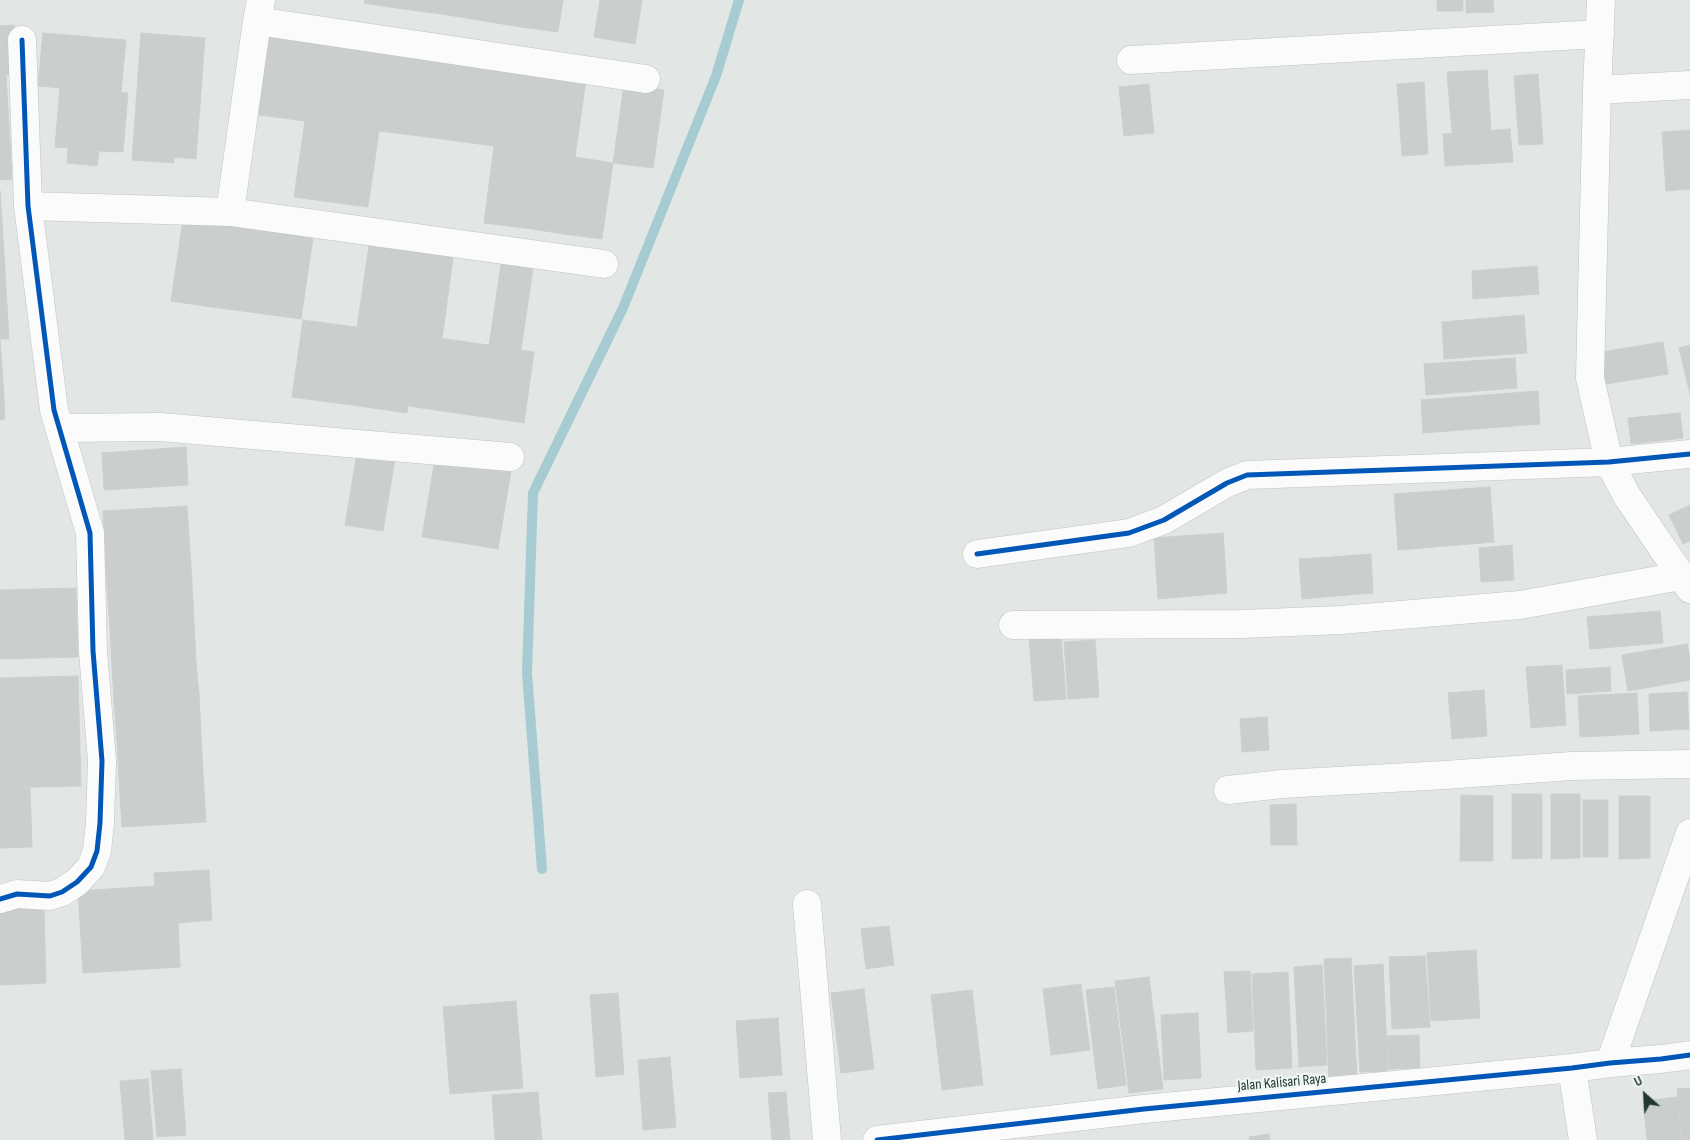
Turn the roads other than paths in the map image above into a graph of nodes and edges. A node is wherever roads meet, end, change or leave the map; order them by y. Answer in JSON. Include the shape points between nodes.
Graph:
{"nodes":[{"id":1,"x":1601,"y":0,"type":"edge"},
{"id":2,"x":259,"y":11,"type":"edge"},
{"id":3,"x":1600,"y":34,"type":"junction"},
{"id":4,"x":22,"y":40,"type":"dead end"},
{"id":5,"x":1131,"y":60,"type":"dead end"},
{"id":6,"x":646,"y":79,"type":"dead end"},
{"id":7,"x":1690,"y":85,"type":"edge"},
{"id":8,"x":1597,"y":90,"type":"junction"},
{"id":9,"x":28,"y":206,"type":"junction"},
{"id":10,"x":230,"y":212,"type":"junction"},
{"id":11,"x":604,"y":264,"type":"dead end"},
{"id":12,"x":60,"y":428,"type":"junction"},
{"id":13,"x":1690,"y":454,"type":"edge"},
{"id":14,"x":510,"y":457,"type":"dead end"},
{"id":15,"x":1609,"y":462,"type":"junction"},
{"id":16,"x":977,"y":554,"type":"dead end"},
{"id":17,"x":1685,"y":583,"type":"edge"},
{"id":18,"x":1013,"y":625,"type":"dead end"},
{"id":19,"x":1690,"y":764,"type":"edge"},
{"id":20,"x":1228,"y":790,"type":"dead end"},
{"id":21,"x":1690,"y":832,"type":"edge"},
{"id":22,"x":0,"y":899,"type":"edge"},
{"id":23,"x":807,"y":904,"type":"dead end"},
{"id":24,"x":1690,"y":1055,"type":"edge"},
{"id":25,"x":1610,"y":1063,"type":"junction"},
{"id":26,"x":1572,"y":1068,"type":"junction"},
{"id":27,"x":827,"y":1140,"type":"edge"},
{"id":28,"x":877,"y":1140,"type":"edge"},
{"id":29,"x":1583,"y":1140,"type":"edge"}],
"edges":[{"from":1,"to":3,"type":"street"},
{"from":2,"to":6,"type":"street"},
{"from":2,"to":10,"type":"street"},
{"from":3,"to":5,"type":"street"},
{"from":3,"to":8,"type":"street"},
{"from":4,"to":9,"type":"street"},
{"from":7,"to":8,"type":"street"},
{"from":8,"to":15,"type":"street","via":[[1590,378]]},
{"from":9,"to":10,"type":"street"},
{"from":9,"to":12,"type":"street","via":[[54,410]]},
{"from":10,"to":11,"type":"street"},
{"from":12,"to":14,"type":"street","via":[[160,427]]},
{"from":12,"to":22,"type":"street","via":[[90,533],[93,651],[102,760],[97,851],[91,867],[62,892],[50,896],[16,894]]},
{"from":13,"to":15,"type":"street"},
{"from":15,"to":16,"type":"street","via":[[1247,475],[1164,520],[1129,533]]},
{"from":15,"to":17,"type":"street","via":[[1627,496]]},
{"from":17,"to":18,"type":"street","via":[[1520,605],[1341,620]]},
{"from":19,"to":20,"type":"street","via":[[1572,766]]},
{"from":21,"to":25,"type":"street"},
{"from":23,"to":27,"type":"street"},
{"from":24,"to":25,"type":"street","name":"Jalan Kalisari Raya"},
{"from":25,"to":26,"type":"street","name":"Jalan Kalisari Raya"},
{"from":26,"to":28,"type":"street","name":"Jalan Kalisari Raya","via":[[1144,1109]]},
{"from":26,"to":29,"type":"street"}]}
